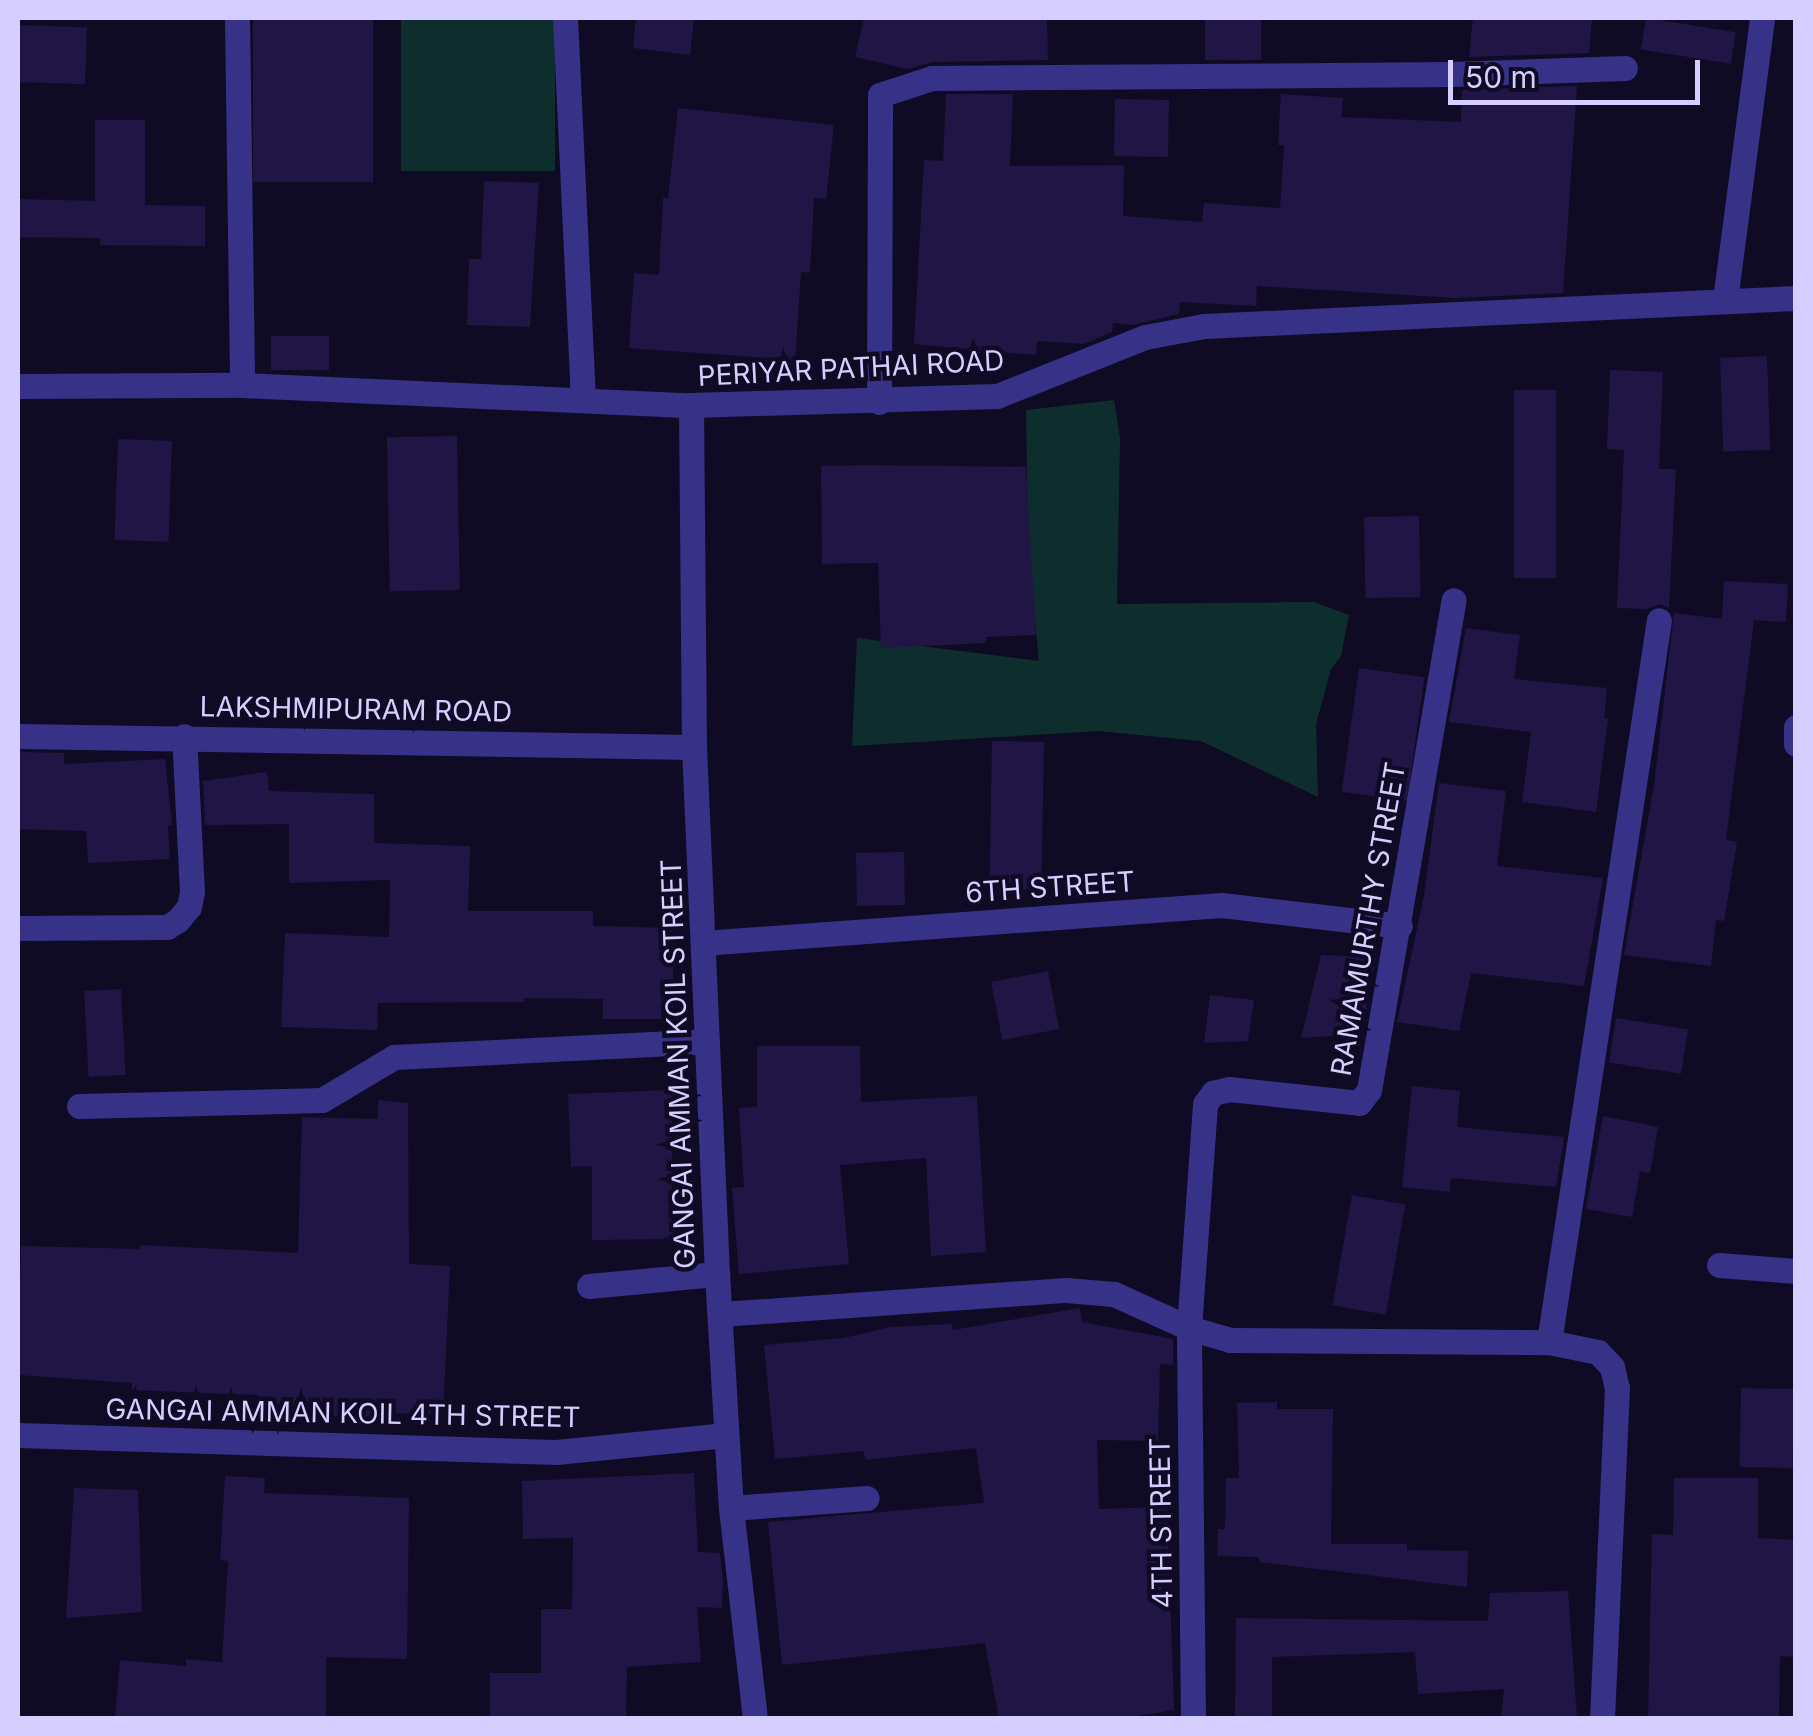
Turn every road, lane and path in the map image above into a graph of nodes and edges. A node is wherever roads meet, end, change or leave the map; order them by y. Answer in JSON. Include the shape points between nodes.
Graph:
{"nodes":[{"id":1,"x":237,"y":18,"type":"edge"},
{"id":2,"x":565,"y":18,"type":"edge"},
{"id":3,"x":1762,"y":18,"type":"edge"},
{"id":4,"x":1625,"y":68,"type":"dead end"},
{"id":5,"x":1796,"y":298,"type":"edge"},
{"id":6,"x":1725,"y":300,"type":"junction"},
{"id":7,"x":242,"y":384,"type":"junction"},
{"id":8,"x":18,"y":386,"type":"edge"},
{"id":9,"x":583,"y":399,"type":"junction"},
{"id":10,"x":879,"y":402,"type":"junction"},
{"id":11,"x":691,"y":405,"type":"junction"},
{"id":12,"x":1454,"y":600,"type":"dead end"},
{"id":13,"x":1660,"y":620,"type":"dead end"},
{"id":14,"x":1796,"y":727,"type":"edge"},
{"id":15,"x":18,"y":736,"type":"edge"},
{"id":16,"x":184,"y":736,"type":"junction"},
{"id":17,"x":1796,"y":744,"type":"edge"},
{"id":18,"x":694,"y":747,"type":"junction"},
{"id":19,"x":1400,"y":926,"type":"junction"},
{"id":20,"x":18,"y":928,"type":"edge"},
{"id":21,"x":703,"y":943,"type":"junction"},
{"id":22,"x":708,"y":1042,"type":"junction"},
{"id":23,"x":79,"y":1106,"type":"dead end"},
{"id":24,"x":1720,"y":1265,"type":"dead end"},
{"id":25,"x":1796,"y":1271,"type":"edge"},
{"id":26,"x":717,"y":1274,"type":"junction"},
{"id":27,"x":589,"y":1286,"type":"dead end"},
{"id":28,"x":721,"y":1314,"type":"junction"},
{"id":29,"x":1189,"y":1328,"type":"junction"},
{"id":30,"x":1549,"y":1342,"type":"junction"},
{"id":31,"x":18,"y":1434,"type":"edge"},
{"id":32,"x":726,"y":1435,"type":"junction"},
{"id":33,"x":867,"y":1498,"type":"dead end"},
{"id":34,"x":730,"y":1508,"type":"junction"},
{"id":35,"x":755,"y":1718,"type":"edge"},
{"id":36,"x":1194,"y":1718,"type":"edge"},
{"id":37,"x":1602,"y":1718,"type":"edge"}],
"edges":[{"from":1,"to":7,"type":"street"},
{"from":2,"to":9,"type":"street"},
{"from":3,"to":6,"type":"street"},
{"from":4,"to":10,"type":"street","via":[[932,78],[880,95]]},
{"from":5,"to":6,"type":"street","name":"PERIYAR PATHAI ROAD"},
{"from":6,"to":10,"type":"street","name":"PERIYAR PATHAI ROAD","via":[[1204,326],[1145,338],[997,396]]},
{"from":7,"to":8,"type":"street","name":"PERIYAR PATHAI ROAD"},
{"from":7,"to":9,"type":"street","name":"PERIYAR PATHAI ROAD"},
{"from":9,"to":11,"type":"street","name":"PERIYAR PATHAI ROAD"},
{"from":10,"to":11,"type":"street","name":"PERIYAR PATHAI ROAD"},
{"from":11,"to":18,"type":"street","name":"GANGAI AMMAN KOIL STREET"},
{"from":12,"to":19,"type":"street","name":"RAMAMURTHY STREET"},
{"from":13,"to":30,"type":"street"},
{"from":14,"to":17,"type":"street"},
{"from":15,"to":16,"type":"street","name":"LAKSHMIPURAM ROAD"},
{"from":16,"to":18,"type":"street","name":"LAKSHMIPURAM ROAD"},
{"from":16,"to":20,"type":"street","via":[[189,908],[167,927]]},
{"from":18,"to":21,"type":"street","name":"GANGAI AMMAN KOIL STREET"},
{"from":19,"to":21,"type":"street","name":"6TH STREET","via":[[1222,904]]},
{"from":19,"to":29,"type":"street","name":"RAMAMURTHY STREET","via":[[1369,1090],[1359,1102],[1230,1088],[1214,1092],[1205,1104]]},
{"from":21,"to":22,"type":"street","name":"GANGAI AMMAN KOIL STREET"},
{"from":22,"to":23,"type":"street","via":[[394,1057],[322,1100]]},
{"from":22,"to":26,"type":"street","name":"GANGAI AMMAN KOIL STREET"},
{"from":24,"to":25,"type":"street"},
{"from":26,"to":27,"type":"street"},
{"from":26,"to":28,"type":"street","name":"GANGAI AMMAN KOIL STREET"},
{"from":28,"to":29,"type":"street","via":[[1066,1290],[1114,1294]]},
{"from":28,"to":32,"type":"street","name":"GANGAI AMMAN KOIL STREET"},
{"from":29,"to":30,"type":"street","via":[[1230,1340]]},
{"from":29,"to":36,"type":"street","name":"4TH STREET"},
{"from":30,"to":37,"type":"street","via":[[1598,1352],[1612,1368],[1616,1388]]},
{"from":31,"to":32,"type":"street","name":"GANGAI AMMAN KOIL 4TH STREET","via":[[556,1452]]},
{"from":32,"to":34,"type":"street","name":"GANGAI AMMAN KOIL STREET"},
{"from":33,"to":34,"type":"street"},
{"from":34,"to":35,"type":"street","name":"GANGAI AMMAN KOIL STREET"}]}
